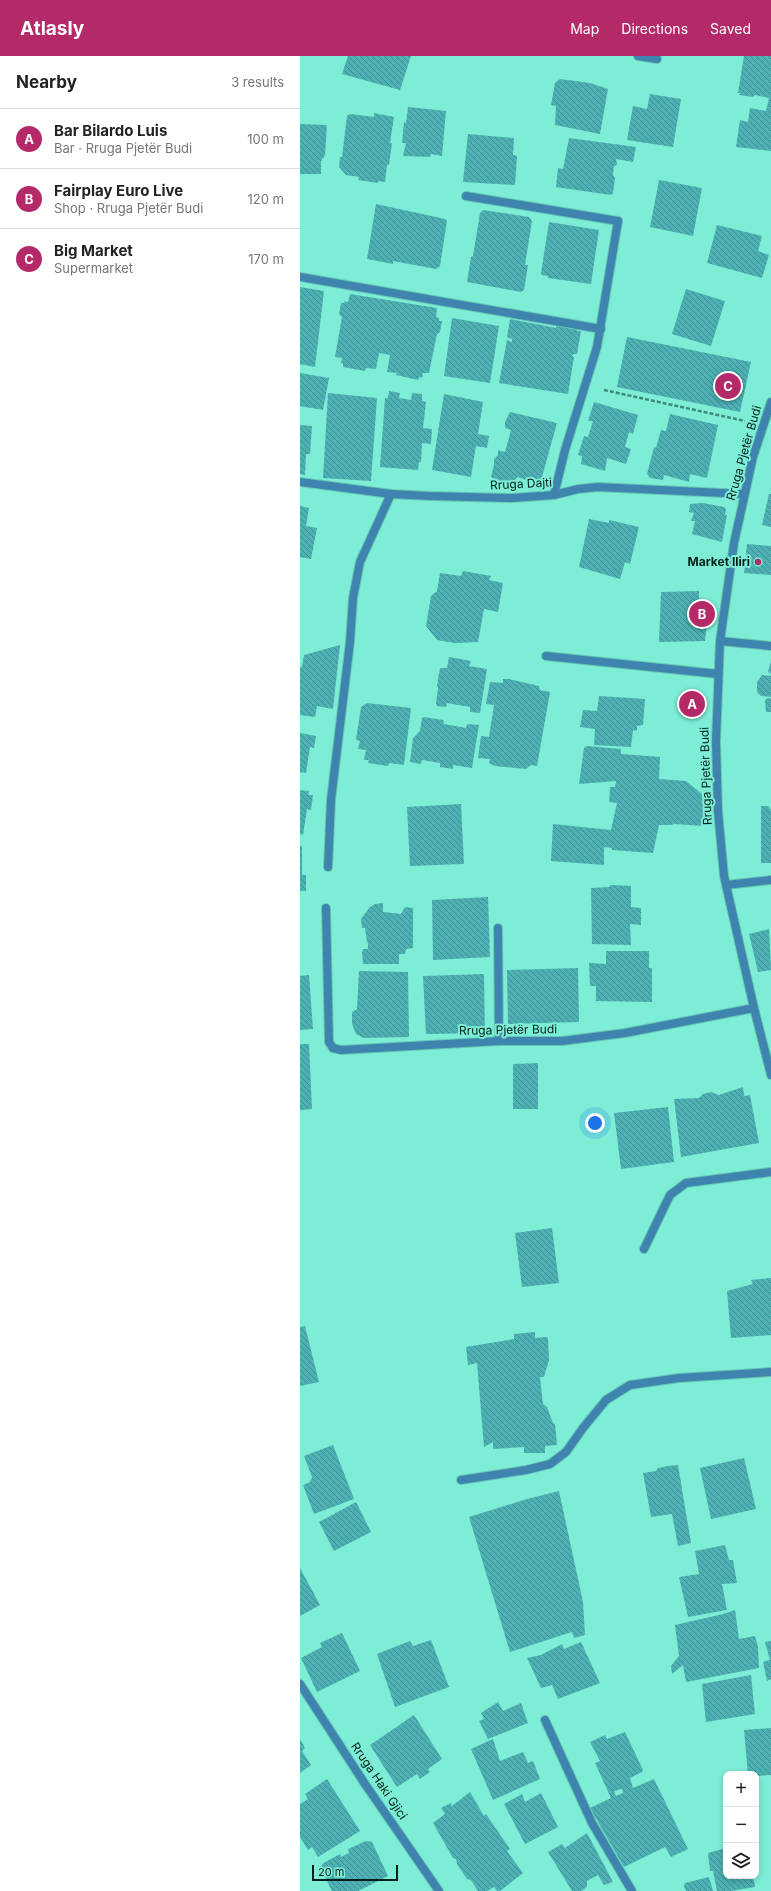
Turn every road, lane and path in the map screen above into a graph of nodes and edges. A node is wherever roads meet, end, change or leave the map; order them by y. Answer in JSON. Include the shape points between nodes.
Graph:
{"nodes":[{"id":1,"x":638,"y":56,"type":"edge"},
{"id":2,"x":657,"y":59,"type":"dead end"},
{"id":3,"x":466,"y":196,"type":"dead end"},
{"id":4,"x":300,"y":277,"type":"edge"},
{"id":5,"x":601,"y":329,"type":"junction"},
{"id":6,"x":586,"y":386,"type":"junction"},
{"id":7,"x":771,"y":402,"type":"edge"},
{"id":8,"x":767,"y":420,"type":"edge"},
{"id":9,"x":300,"y":482,"type":"edge"},
{"id":10,"x":391,"y":494,"type":"junction"},
{"id":11,"x":744,"y":494,"type":"junction"},
{"id":12,"x":554,"y":495,"type":"junction"},
{"id":13,"x":720,"y":641,"type":"junction"},
{"id":14,"x":771,"y":646,"type":"edge"},
{"id":15,"x":546,"y":656,"type":"dead end"},
{"id":16,"x":718,"y":674,"type":"junction"},
{"id":17,"x":328,"y":867,"type":"dead end"},
{"id":18,"x":771,"y":880,"type":"edge"},
{"id":19,"x":726,"y":885,"type":"junction"},
{"id":20,"x":326,"y":908,"type":"dead end"},
{"id":21,"x":498,"y":928,"type":"dead end"},
{"id":22,"x":754,"y":1008,"type":"junction"},
{"id":23,"x":499,"y":1041,"type":"junction"},
{"id":24,"x":771,"y":1075,"type":"edge"},
{"id":25,"x":771,"y":1172,"type":"edge"},
{"id":26,"x":644,"y":1249,"type":"dead end"},
{"id":27,"x":771,"y":1372,"type":"edge"},
{"id":28,"x":461,"y":1480,"type":"dead end"},
{"id":29,"x":300,"y":1684,"type":"edge"},
{"id":30,"x":545,"y":1720,"type":"dead end"},
{"id":31,"x":440,"y":1891,"type":"edge"},
{"id":32,"x":632,"y":1891,"type":"edge"}],
"edges":[{"from":1,"to":2,"type":"street"},
{"from":3,"to":5,"type":"street","via":[[618,221]]},
{"from":4,"to":5,"type":"street"},
{"from":5,"to":6,"type":"street"},
{"from":6,"to":8,"type":"path"},
{"from":6,"to":12,"type":"street","via":[[565,450]]},
{"from":7,"to":8,"type":"street","name":"Rruga Pjetër Budi"},
{"from":8,"to":11,"type":"street","name":"Rruga Pjetër Budi"},
{"from":9,"to":10,"type":"street","name":"Rruga Dajti"},
{"from":10,"to":12,"type":"street","name":"Rruga Dajti","via":[[512,498]]},
{"from":10,"to":17,"type":"street","via":[[360,562],[353,598],[331,800]]},
{"from":11,"to":12,"type":"street","name":"Rruga Dajti","via":[[598,487]]},
{"from":11,"to":13,"type":"street","name":"Rruga Pjetër Budi"},
{"from":13,"to":14,"type":"street"},
{"from":13,"to":16,"type":"street","name":"Rruga Pjetër Budi"},
{"from":15,"to":16,"type":"street"},
{"from":16,"to":19,"type":"street","name":"Rruga Pjetër Budi","via":[[716,782]]},
{"from":18,"to":19,"type":"street"},
{"from":19,"to":22,"type":"street","name":"Rruga Pjetër Budi"},
{"from":20,"to":23,"type":"street","name":"Rruga Pjetër Budi","via":[[329,1042],[333,1048],[341,1050]]},
{"from":21,"to":23,"type":"street"},
{"from":22,"to":23,"type":"street","name":"Rruga Pjetër Budi","via":[[625,1033],[562,1041]]},
{"from":22,"to":24,"type":"street","name":"Rruga Pjetër Budi"},
{"from":25,"to":26,"type":"street","via":[[686,1183],[670,1195]]},
{"from":27,"to":28,"type":"street","via":[[679,1378],[630,1385],[606,1400],[566,1452],[550,1464]]},
{"from":29,"to":31,"type":"street","name":"Rruga Haki Gjici","via":[[365,1784]]},
{"from":30,"to":32,"type":"street","via":[[592,1823]]}]}
